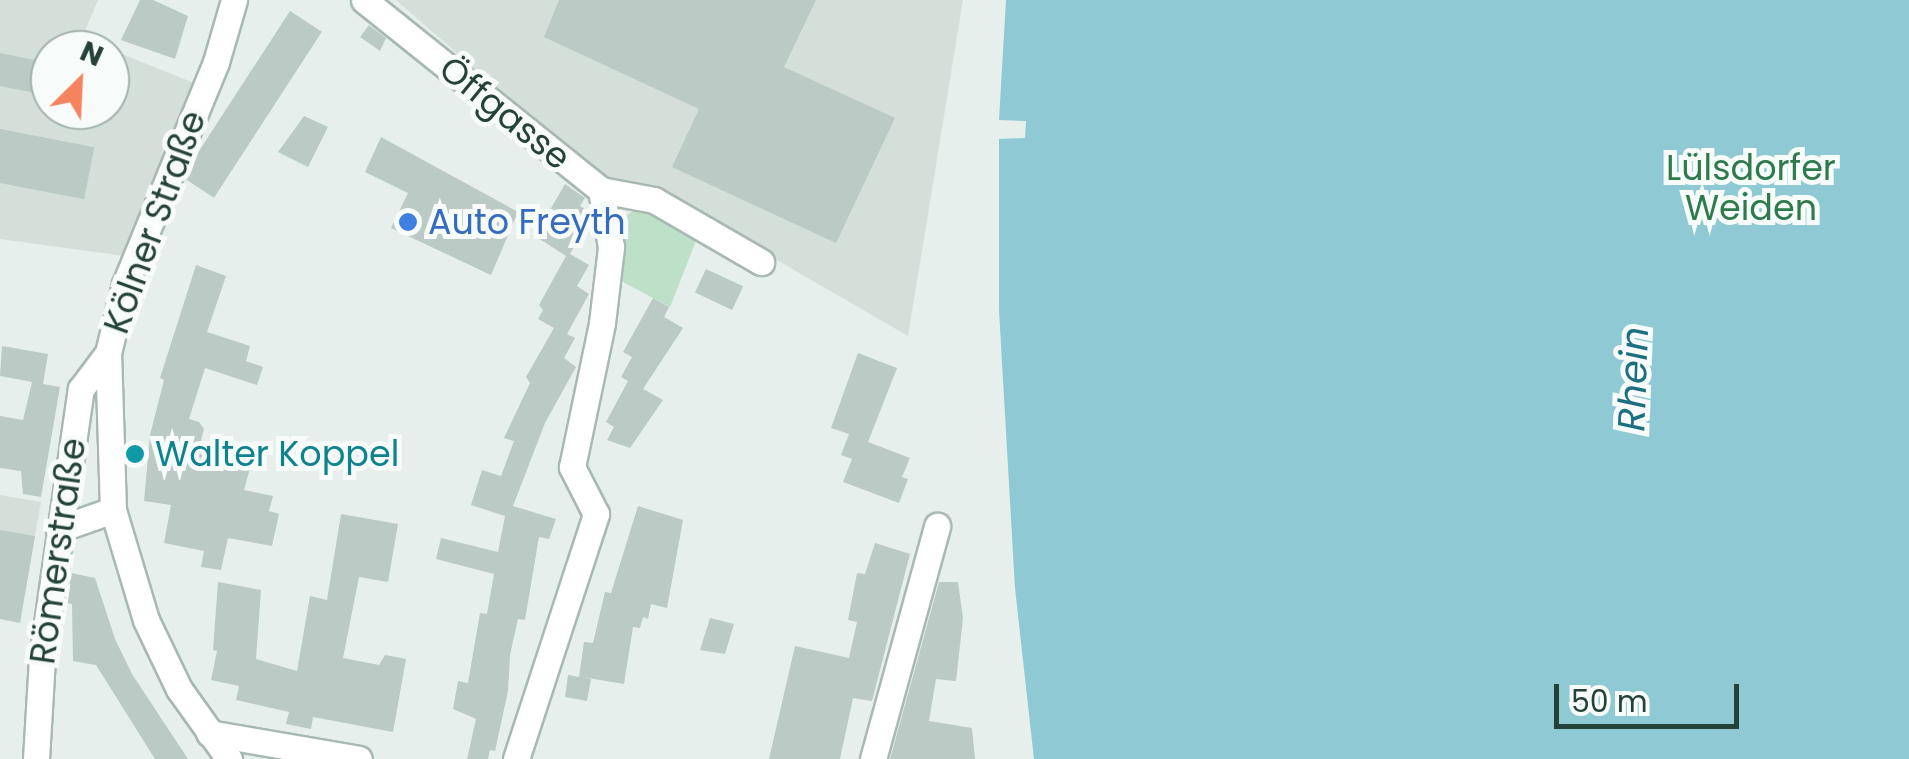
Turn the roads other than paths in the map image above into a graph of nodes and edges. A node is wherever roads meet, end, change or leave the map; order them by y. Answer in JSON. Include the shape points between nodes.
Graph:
{"nodes":[{"id":1,"x":234,"y":0,"type":"edge"},
{"id":2,"x":364,"y":0,"type":"edge"},
{"id":3,"x":601,"y":190,"type":"junction"},
{"id":4,"x":761,"y":262,"type":"dead end"},
{"id":5,"x":108,"y":353,"type":"junction"},
{"id":6,"x":113,"y":510,"type":"junction"},
{"id":7,"x":937,"y":526,"type":"dead end"},
{"id":8,"x":59,"y":528,"type":"junction"},
{"id":9,"x":209,"y":733,"type":"junction"},
{"id":10,"x":36,"y":759,"type":"edge"},
{"id":11,"x":229,"y":759,"type":"edge"},
{"id":12,"x":358,"y":759,"type":"edge"},
{"id":13,"x":516,"y":759,"type":"edge"},
{"id":14,"x":873,"y":759,"type":"edge"}],
"edges":[{"from":1,"to":5,"type":"street","name":"Kölner Straße","via":[[216,62],[125,284]]},
{"from":2,"to":3,"type":"street","name":"Öffgasse"},
{"from":3,"to":4,"type":"street","name":"Öffgasse","via":[[654,200]]},
{"from":3,"to":13,"type":"street","via":[[610,246],[572,467],[596,514]]},
{"from":5,"to":6,"type":"street","name":"Kölner Straße"},
{"from":5,"to":8,"type":"street","name":"Römerstraße","via":[[81,389]]},
{"from":6,"to":8,"type":"street"},
{"from":6,"to":9,"type":"street","name":"Kölner Straße","via":[[146,620]]},
{"from":7,"to":14,"type":"street"},
{"from":8,"to":10,"type":"street","name":"Römerstraße"},
{"from":9,"to":11,"type":"street","name":"Kölner Straße"},
{"from":9,"to":12,"type":"street"}]}
